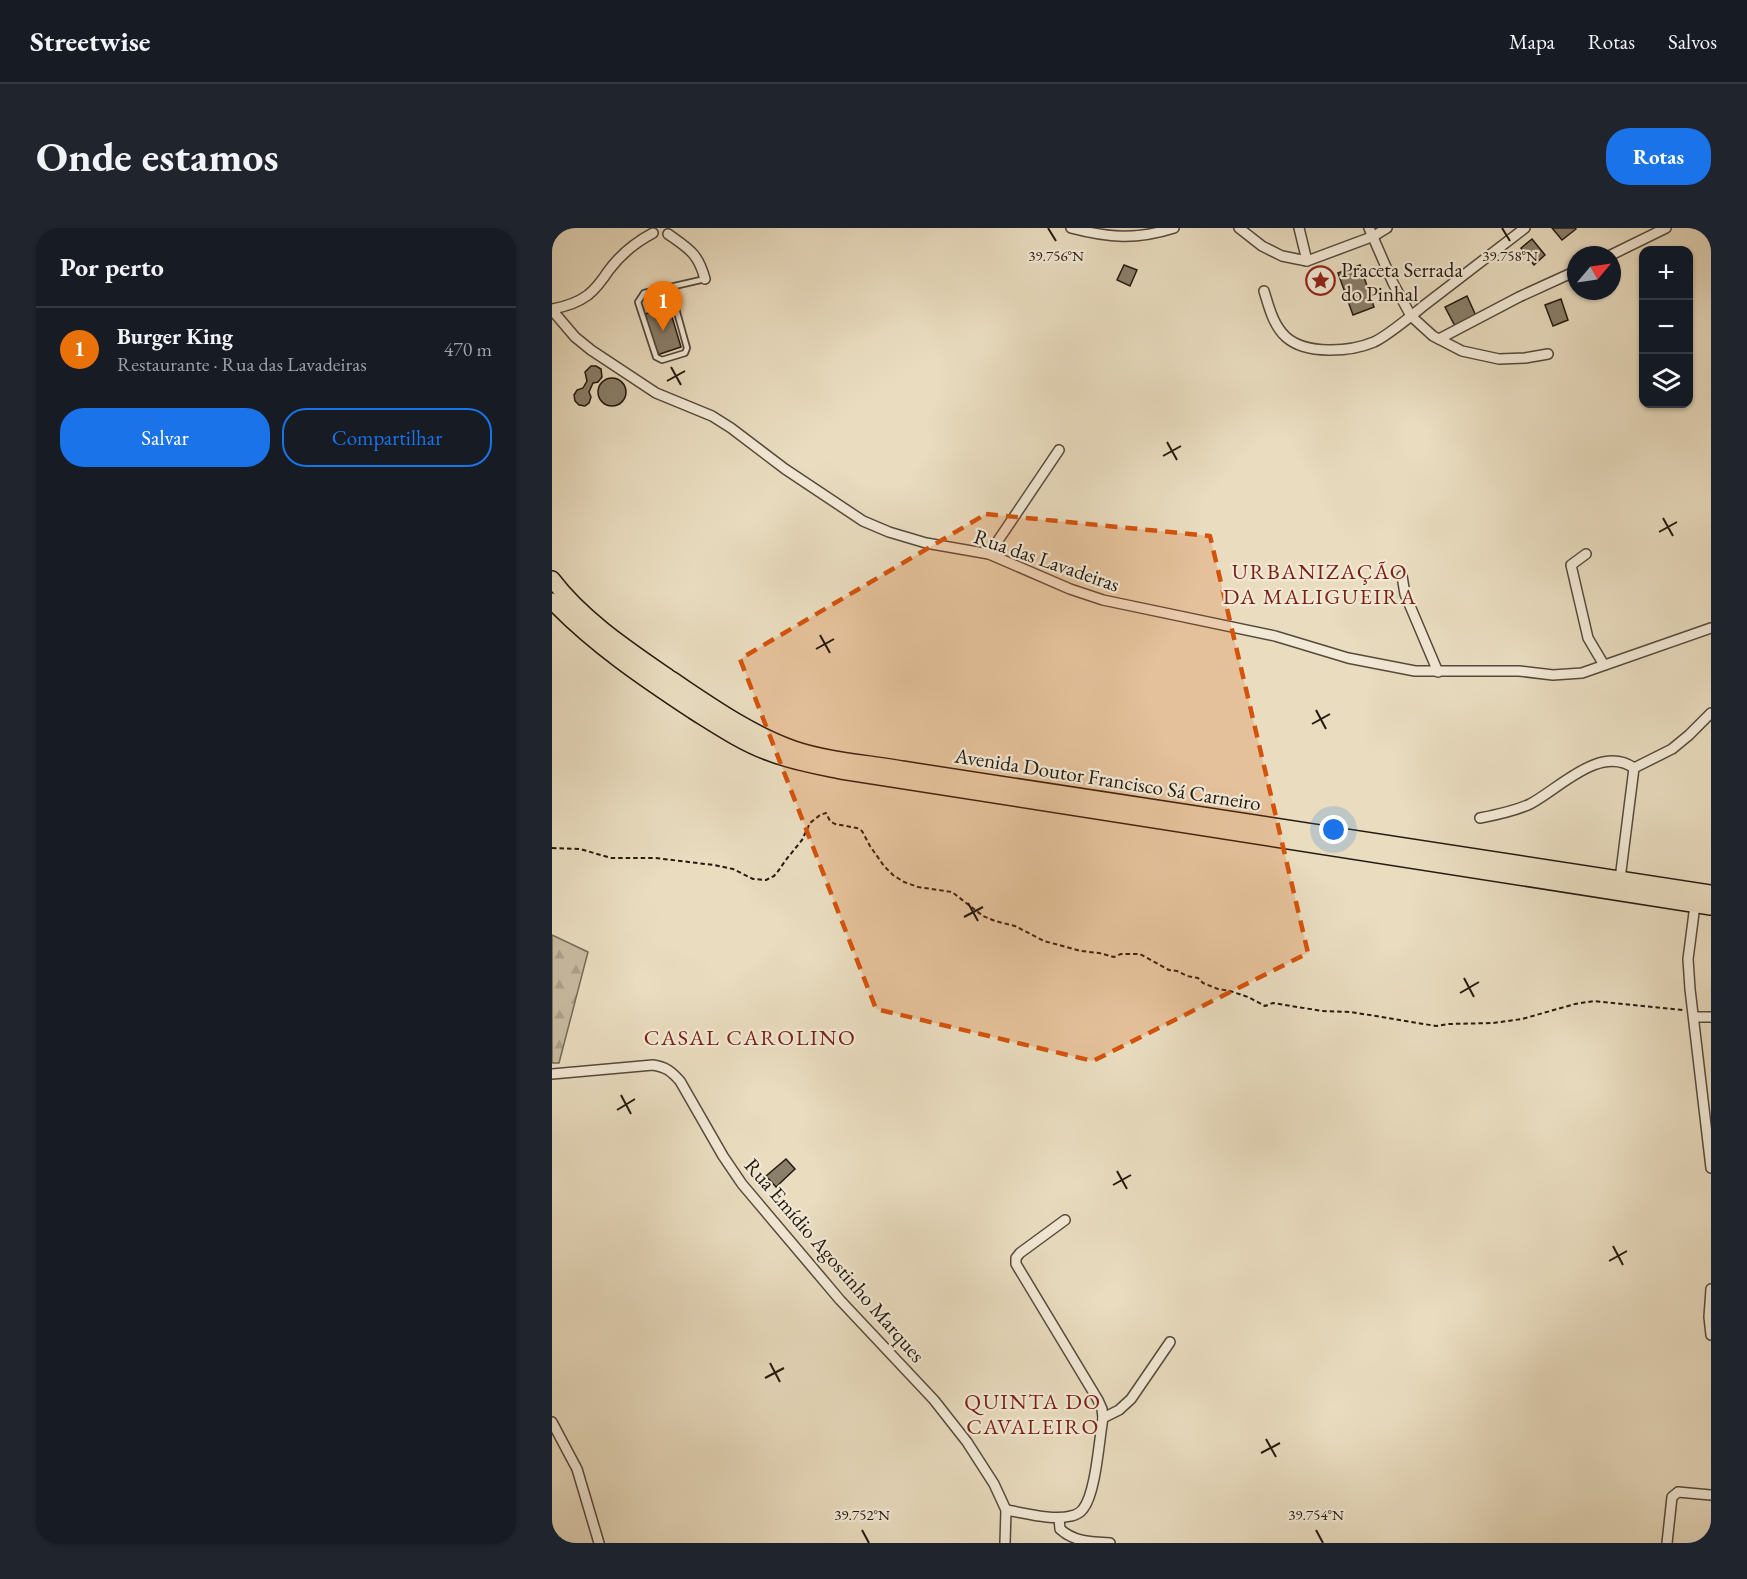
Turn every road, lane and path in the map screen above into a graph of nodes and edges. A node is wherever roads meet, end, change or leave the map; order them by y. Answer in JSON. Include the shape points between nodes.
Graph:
{"nodes":[{"id":1,"x":1071,"y":228,"type":"edge"},
{"id":2,"x":1174,"y":228,"type":"edge"},
{"id":3,"x":1239,"y":228,"type":"edge"},
{"id":4,"x":1299,"y":228,"type":"edge"},
{"id":5,"x":1387,"y":228,"type":"edge"},
{"id":6,"x":1525,"y":228,"type":"edge"},
{"id":7,"x":1666,"y":228,"type":"edge"},
{"id":8,"x":653,"y":231,"type":"edge"},
{"id":9,"x":669,"y":231,"type":"edge"},
{"id":10,"x":1371,"y":232,"type":"edge"},
{"id":11,"x":1621,"y":250,"type":"edge"},
{"id":12,"x":1307,"y":261,"type":"junction"},
{"id":13,"x":1567,"y":275,"type":"edge"},
{"id":14,"x":705,"y":279,"type":"joint"},
{"id":15,"x":670,"y":287,"type":"junction"},
{"id":16,"x":1264,"y":291,"type":"dead end"},
{"id":17,"x":552,"y":309,"type":"edge"},
{"id":18,"x":1411,"y":316,"type":"junction"},
{"id":19,"x":1439,"y":339,"type":"junction"},
{"id":20,"x":1548,"y":354,"type":"dead end"},
{"id":21,"x":1059,"y":450,"type":"dead end"},
{"id":22,"x":989,"y":554,"type":"junction"},
{"id":23,"x":1586,"y":554,"type":"dead end"},
{"id":24,"x":1402,"y":576,"type":"dead end"},
{"id":25,"x":552,"y":579,"type":"edge"},
{"id":26,"x":552,"y":601,"type":"edge"},
{"id":27,"x":1711,"y":628,"type":"edge"},
{"id":28,"x":1604,"y":665,"type":"junction"},
{"id":29,"x":1438,"y":672,"type":"junction"},
{"id":30,"x":1711,"y":713,"type":"edge"},
{"id":31,"x":1634,"y":768,"type":"junction"},
{"id":32,"x":1480,"y":818,"type":"dead end"},
{"id":33,"x":552,"y":848,"type":"edge"},
{"id":34,"x":1620,"y":879,"type":"junction"},
{"id":35,"x":1711,"y":893,"type":"edge"},
{"id":36,"x":1695,"y":905,"type":"junction"},
{"id":37,"x":1711,"y":907,"type":"edge"},
{"id":38,"x":1693,"y":1014,"type":"junction"},
{"id":39,"x":1711,"y":1017,"type":"edge"},
{"id":40,"x":552,"y":1074,"type":"edge"},
{"id":41,"x":1711,"y":1168,"type":"edge"},
{"id":42,"x":1065,"y":1220,"type":"dead end"},
{"id":43,"x":1711,"y":1289,"type":"edge"},
{"id":44,"x":1711,"y":1335,"type":"edge"},
{"id":45,"x":1170,"y":1342,"type":"dead end"},
{"id":46,"x":1103,"y":1418,"type":"junction"},
{"id":47,"x":552,"y":1422,"type":"edge"},
{"id":48,"x":1711,"y":1495,"type":"edge"},
{"id":49,"x":1006,"y":1510,"type":"junction"},
{"id":50,"x":1059,"y":1518,"type":"junction"},
{"id":51,"x":599,"y":1543,"type":"edge"},
{"id":52,"x":1005,"y":1543,"type":"edge"},
{"id":53,"x":1110,"y":1543,"type":"edge"},
{"id":54,"x":1667,"y":1543,"type":"edge"}],
"edges":[{"from":1,"to":2,"type":"street","via":[[1129,238]]},
{"from":3,"to":12,"type":"street","via":[[1282,256]]},
{"from":4,"to":12,"type":"street"},
{"from":5,"to":10,"type":"street"},
{"from":6,"to":18,"type":"street"},
{"from":7,"to":11,"type":"street"},
{"from":8,"to":9,"type":"street","via":[[661,238]]},
{"from":8,"to":17,"type":"street","via":[[627,250],[588,296]]},
{"from":9,"to":14,"type":"street","via":[[697,257]]},
{"from":10,"to":12,"type":"street"},
{"from":10,"to":18,"type":"street"},
{"from":13,"to":19,"type":"street"},
{"from":14,"to":15,"type":"lane"},
{"from":15,"to":15,"type":"lane","via":[[644,293],[638,302],[656,357],[662,360],[685,353],[687,348]]},
{"from":16,"to":18,"type":"street","via":[[1273,319],[1286,336],[1311,349],[1346,350],[1375,342]]},
{"from":17,"to":22,"type":"street","name":"Rua das Lavadeiras","via":[[591,350],[656,393],[732,428],[863,521],[926,543]]},
{"from":18,"to":19,"type":"street"},
{"from":19,"to":20,"type":"street","via":[[1462,351],[1499,359]]},
{"from":21,"to":22,"type":"street"},
{"from":22,"to":29,"type":"street","name":"Rua das Lavadeiras","via":[[1103,600],[1275,636],[1381,665]]},
{"from":23,"to":28,"type":"street","via":[[1571,565],[1588,638]]},
{"from":24,"to":29,"type":"street","via":[[1405,594]]},
{"from":25,"to":34,"type":"main road","name":"Avenida Doutor Francisco Sá Carneiro","via":[[606,632],[661,672],[746,727],[796,749],[902,769]]},
{"from":26,"to":36,"type":"main road","name":"Avenida Doutor Francisco Sá Carneiro","via":[[619,660],[664,692],[716,725],[792,761]]},
{"from":27,"to":28,"type":"street","name":"Rua das Lavadeiras"},
{"from":28,"to":29,"type":"street","name":"Rua das Lavadeiras","via":[[1568,675]]},
{"from":30,"to":31,"type":"street","via":[[1672,749]]},
{"from":31,"to":32,"type":"street","via":[[1614,762],[1590,767],[1529,804]]},
{"from":31,"to":34,"type":"street"},
{"from":33,"to":38,"type":"path","via":[[580,849],[611,858],[714,864],[766,880],[779,870],[810,823],[826,813],[835,824],[862,831],[885,866],[904,882],[952,892],[983,915],[1055,945],[1114,957],[1140,954],[1169,970],[1265,1006],[1273,1003],[1351,1012],[1436,1026],[1522,1019],[1594,1001]]},
{"from":34,"to":35,"type":"main road","name":"Avenida Doutor Francisco Sá Carneiro"},
{"from":36,"to":37,"type":"main road","name":"Avenida Doutor Francisco Sá Carneiro"},
{"from":36,"to":38,"type":"street","via":[[1688,959]]},
{"from":38,"to":39,"type":"street"},
{"from":38,"to":41,"type":"street"},
{"from":40,"to":49,"type":"street","name":"Rua Emídio Agostinho Marques","via":[[653,1065],[671,1071],[742,1184],[840,1300],[952,1422],[994,1484]]},
{"from":42,"to":46,"type":"street","via":[[1020,1253],[1016,1264],[1098,1400]]},
{"from":43,"to":44,"type":"street"},
{"from":45,"to":46,"type":"street","via":[[1131,1399]]},
{"from":46,"to":50,"type":"street","via":[[1091,1490],[1084,1508],[1079,1514]]},
{"from":47,"to":51,"type":"street","via":[[577,1468]]},
{"from":48,"to":54,"type":"street","via":[[1678,1492],[1672,1497]]},
{"from":49,"to":50,"type":"street"},
{"from":49,"to":52,"type":"street","name":"Rua Emídio Agostinho Marques"},
{"from":50,"to":53,"type":"street","via":[[1060,1528],[1066,1534],[1084,1541]]}]}
